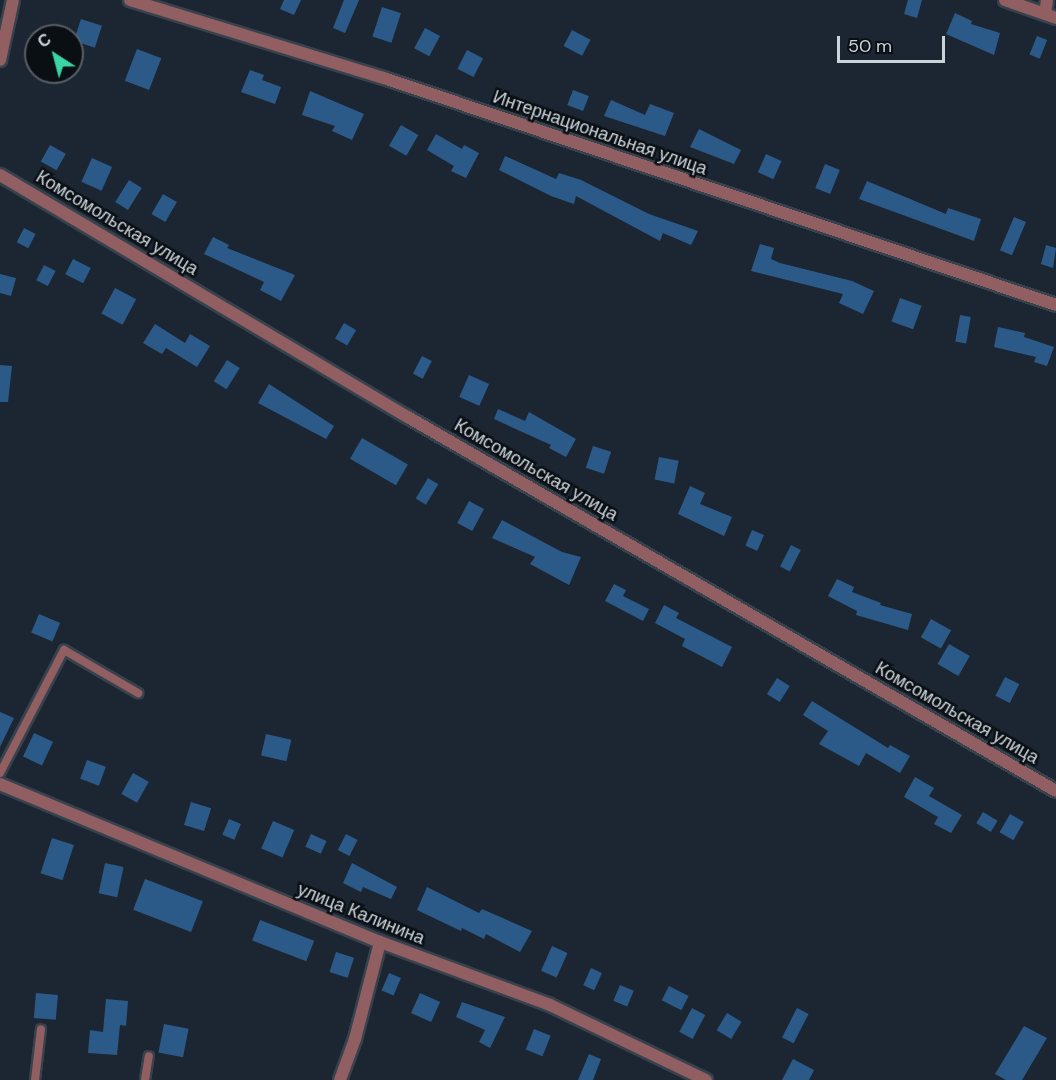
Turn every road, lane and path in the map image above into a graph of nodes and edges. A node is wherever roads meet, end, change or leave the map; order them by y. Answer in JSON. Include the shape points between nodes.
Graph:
{"nodes":[{"id":1,"x":13,"y":0,"type":"edge"},
{"id":2,"x":130,"y":0,"type":"edge"},
{"id":3,"x":1005,"y":0,"type":"edge"},
{"id":4,"x":1047,"y":0,"type":"edge"},
{"id":5,"x":1050,"y":16,"type":"edge"},
{"id":6,"x":0,"y":60,"type":"edge"},
{"id":7,"x":0,"y":175,"type":"edge"},
{"id":8,"x":1056,"y":305,"type":"edge"},
{"id":9,"x":138,"y":693,"type":"dead end"},
{"id":10,"x":0,"y":773,"type":"edge"},
{"id":11,"x":0,"y":784,"type":"edge"},
{"id":12,"x":1056,"y":791,"type":"edge"},
{"id":13,"x":380,"y":942,"type":"junction"},
{"id":14,"x":41,"y":1029,"type":"dead end"},
{"id":15,"x":149,"y":1056,"type":"dead end"},
{"id":16,"x":35,"y":1080,"type":"edge"},
{"id":17,"x":145,"y":1080,"type":"edge"},
{"id":18,"x":340,"y":1080,"type":"edge"},
{"id":19,"x":706,"y":1080,"type":"edge"}],
"edges":[{"from":1,"to":6,"type":"street"},
{"from":2,"to":8,"type":"street","name":"Интернациональная улица","via":[[384,78]]},
{"from":3,"to":5,"type":"street"},
{"from":4,"to":5,"type":"street"},
{"from":7,"to":12,"type":"street","name":"Комсомольская улица","via":[[406,416]]},
{"from":9,"to":10,"type":"lane","via":[[64,650]]},
{"from":11,"to":13,"type":"street","name":"улица Калинина"},
{"from":13,"to":18,"type":"street"},
{"from":13,"to":19,"type":"street","name":"улица Калинина","via":[[550,1005]]},
{"from":14,"to":16,"type":"lane"},
{"from":15,"to":17,"type":"lane"}]}
